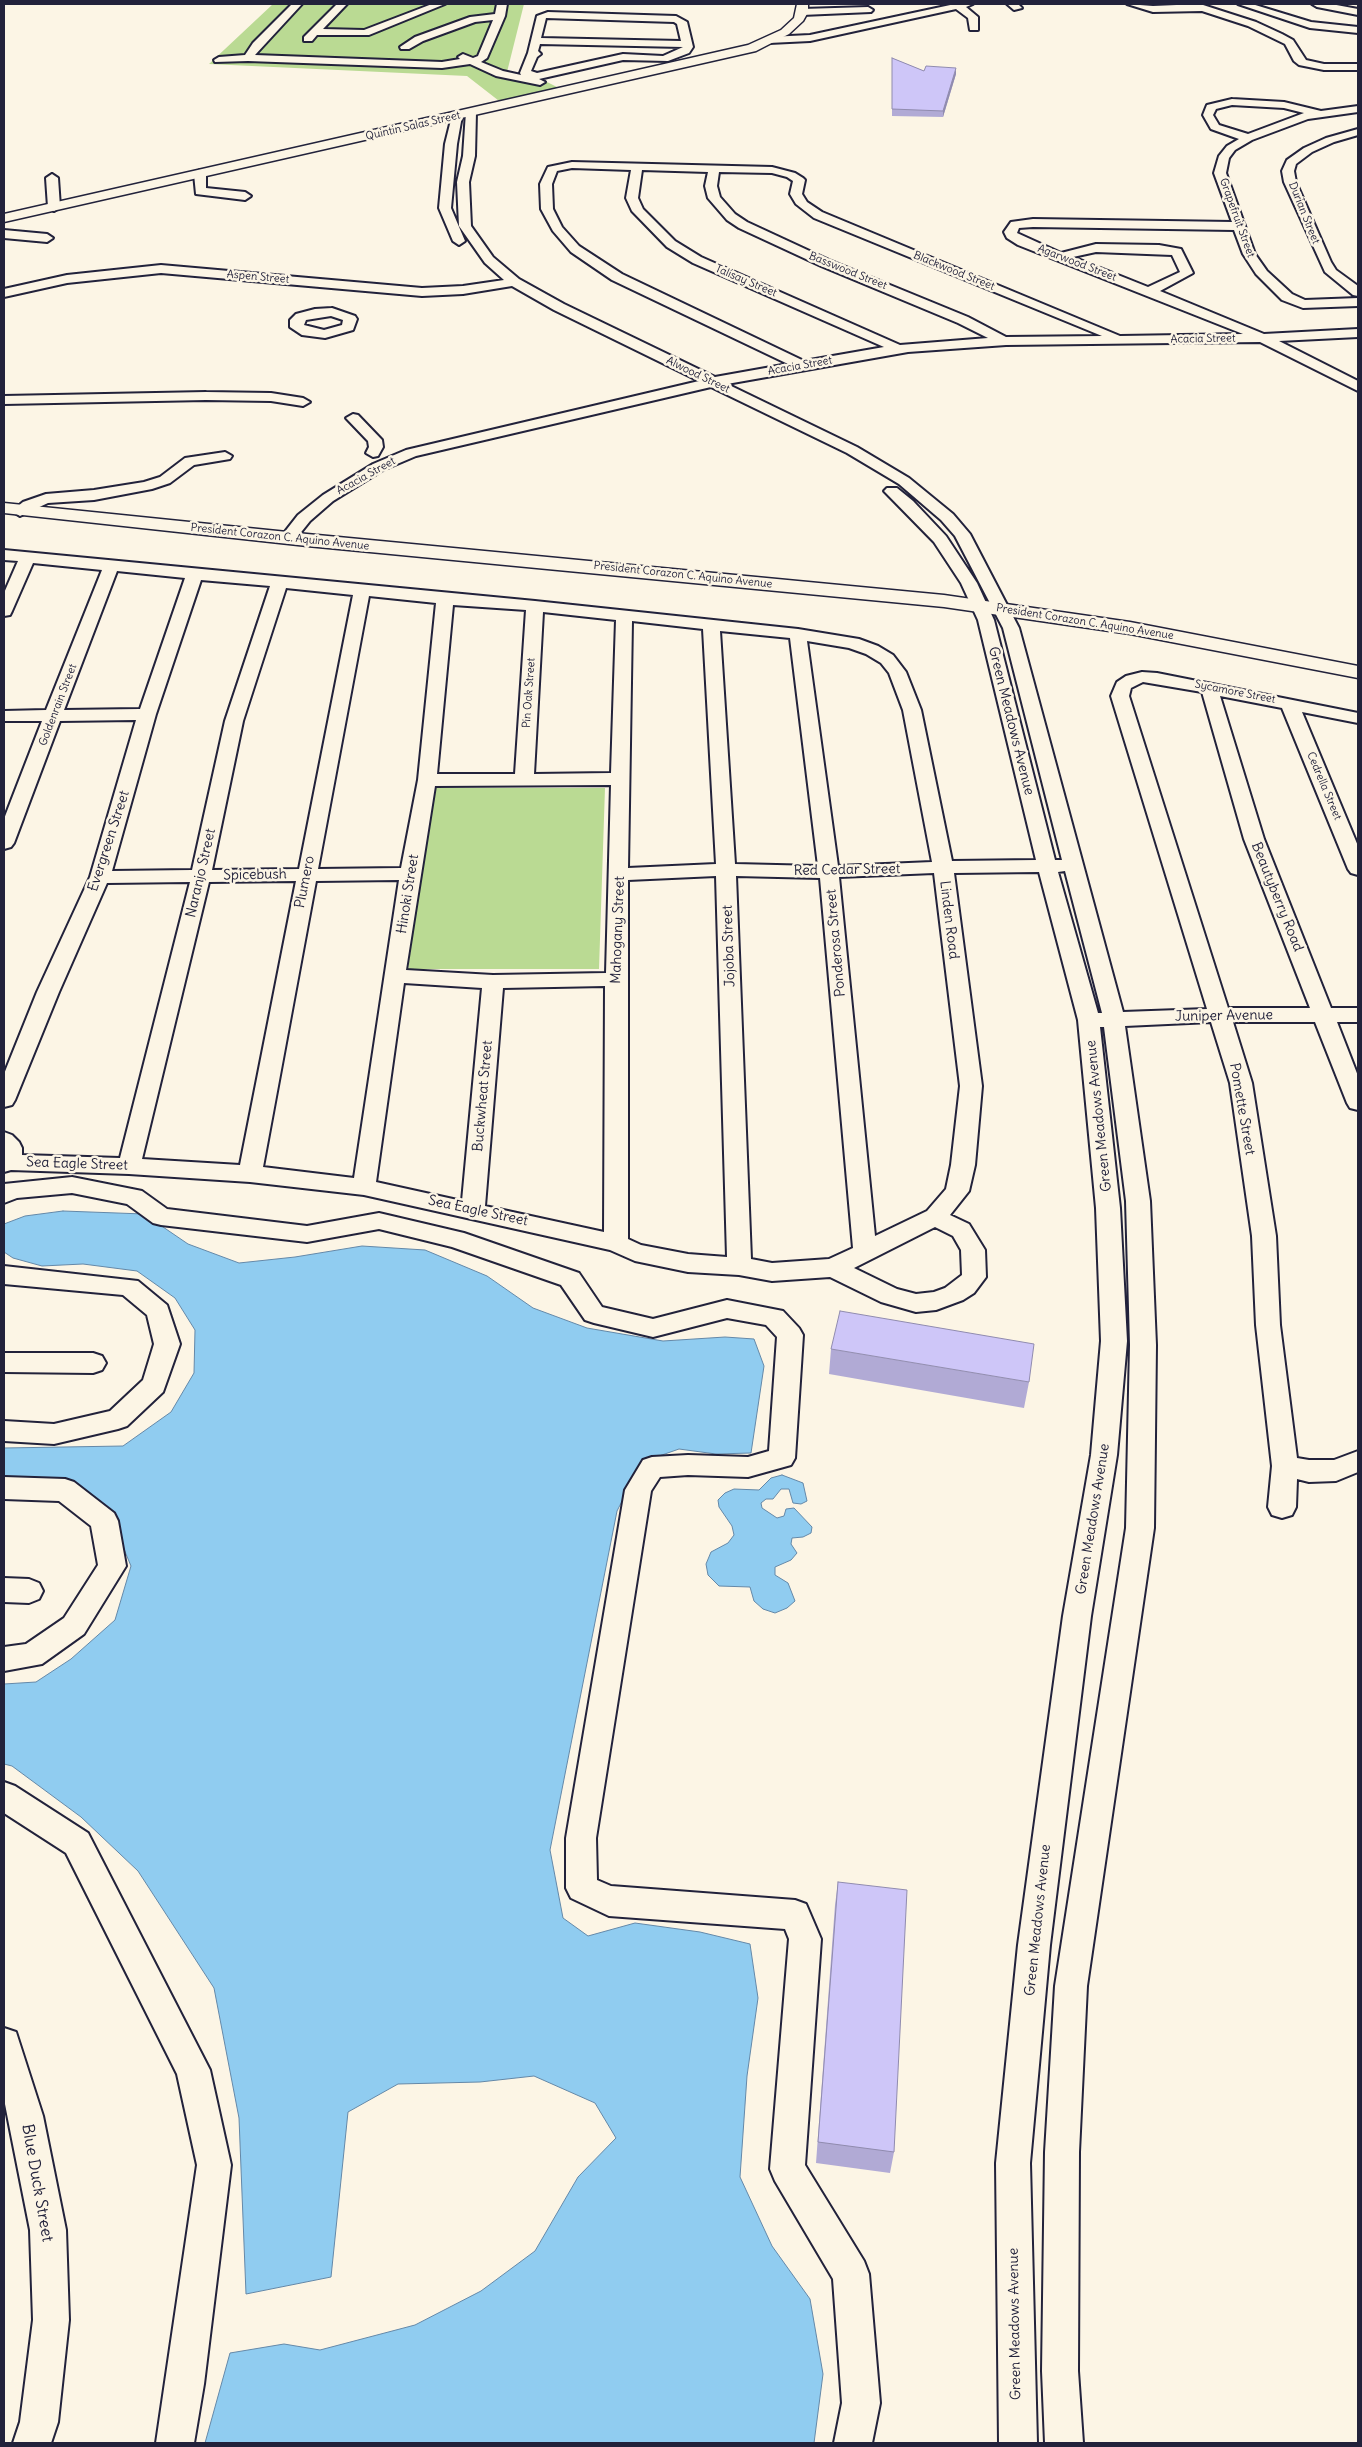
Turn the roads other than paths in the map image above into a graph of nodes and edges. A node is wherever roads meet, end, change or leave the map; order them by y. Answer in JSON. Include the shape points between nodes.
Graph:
{"nodes":[{"id":1,"x":297,"y":4,"type":"edge"},
{"id":2,"x":342,"y":4,"type":"edge"},
{"id":3,"x":440,"y":4,"type":"edge"},
{"id":4,"x":502,"y":4,"type":"edge"},
{"id":5,"x":1132,"y":4,"type":"edge"},
{"id":6,"x":1191,"y":4,"type":"edge"},
{"id":7,"x":1243,"y":4,"type":"edge"},
{"id":8,"x":1317,"y":4,"type":"edge"},
{"id":9,"x":963,"y":5,"type":"edge"},
{"id":10,"x":802,"y":8,"type":"edge"},
{"id":11,"x":1203,"y":8,"type":"junction"},
{"id":12,"x":868,"y":10,"type":"dead end"},
{"id":13,"x":1358,"y":12,"type":"edge"},
{"id":14,"x":500,"y":16,"type":"junction"},
{"id":15,"x":1232,"y":17,"type":"junction"},
{"id":16,"x":974,"y":28,"type":"dead end"},
{"id":17,"x":1224,"y":28,"type":"dead end"},
{"id":18,"x":1358,"y":30,"type":"edge"},
{"id":19,"x":315,"y":32,"type":"junction"},
{"id":20,"x":1253,"y":36,"type":"dead end"},
{"id":21,"x":1278,"y":36,"type":"junction"},
{"id":22,"x":769,"y":40,"type":"junction"},
{"id":23,"x":535,"y":41,"type":"junction"},
{"id":24,"x":687,"y":44,"type":"junction"},
{"id":25,"x":257,"y":45,"type":"junction"},
{"id":26,"x":275,"y":45,"type":"dead end"},
{"id":27,"x":319,"y":46,"type":"dead end"},
{"id":28,"x":424,"y":48,"type":"dead end"},
{"id":29,"x":451,"y":53,"type":"dead end"},
{"id":30,"x":533,"y":53,"type":"junction"},
{"id":31,"x":551,"y":54,"type":"dead end"},
{"id":32,"x":578,"y":55,"type":"dead end"},
{"id":33,"x":623,"y":56,"type":"junction"},
{"id":34,"x":248,"y":58,"type":"junction"},
{"id":35,"x":219,"y":60,"type":"dead end"},
{"id":36,"x":472,"y":61,"type":"junction"},
{"id":37,"x":670,"y":65,"type":"junction"},
{"id":38,"x":1358,"y":67,"type":"edge"},
{"id":39,"x":562,"y":92,"type":"junction"},
{"id":40,"x":1358,"y":109,"type":"edge"},
{"id":41,"x":471,"y":112,"type":"junction"},
{"id":42,"x":1318,"y":113,"type":"junction"},
{"id":43,"x":457,"y":116,"type":"junction"},
{"id":44,"x":1279,"y":125,"type":"junction"},
{"id":45,"x":1296,"y":130,"type":"dead end"},
{"id":46,"x":1358,"y":132,"type":"edge"},
{"id":47,"x":1313,"y":135,"type":"dead end"},
{"id":48,"x":1248,"y":138,"type":"junction"},
{"id":49,"x":1330,"y":140,"type":"junction"},
{"id":50,"x":451,"y":144,"type":"junction"},
{"id":51,"x":470,"y":144,"type":"junction"},
{"id":52,"x":1349,"y":146,"type":"dead end"},
{"id":53,"x":637,"y":168,"type":"junction"},
{"id":54,"x":714,"y":170,"type":"junction"},
{"id":55,"x":200,"y":174,"type":"junction"},
{"id":56,"x":52,"y":178,"type":"dead end"},
{"id":57,"x":245,"y":196,"type":"dead end"},
{"id":58,"x":54,"y":207,"type":"junction"},
{"id":59,"x":4,"y":218,"type":"edge"},
{"id":60,"x":1239,"y":226,"type":"junction"},
{"id":61,"x":4,"y":234,"type":"edge"},
{"id":62,"x":47,"y":238,"type":"dead end"},
{"id":63,"x":1060,"y":257,"type":"junction"},
{"id":64,"x":514,"y":282,"type":"junction"},
{"id":65,"x":500,"y":284,"type":"junction"},
{"id":66,"x":355,"y":286,"type":"junction"},
{"id":67,"x":1150,"y":290,"type":"junction"},
{"id":68,"x":1358,"y":292,"type":"edge"},
{"id":69,"x":4,"y":293,"type":"edge"},
{"id":70,"x":1358,"y":302,"type":"edge"},
{"id":71,"x":332,"y":312,"type":"dead end"},
{"id":72,"x":1354,"y":334,"type":"edge"},
{"id":73,"x":1263,"y":338,"type":"junction"},
{"id":74,"x":1125,"y":341,"type":"junction"},
{"id":75,"x":1009,"y":345,"type":"junction"},
{"id":76,"x":1278,"y":345,"type":"junction"},
{"id":77,"x":1140,"y":347,"type":"junction"},
{"id":78,"x":902,"y":351,"type":"junction"},
{"id":79,"x":807,"y":368,"type":"junction"},
{"id":80,"x":711,"y":387,"type":"junction"},
{"id":81,"x":1358,"y":387,"type":"edge"},
{"id":82,"x":4,"y":400,"type":"edge"},
{"id":83,"x":303,"y":402,"type":"dead end"},
{"id":84,"x":353,"y":418,"type":"dead end"},
{"id":85,"x":373,"y":453,"type":"dead end"},
{"id":86,"x":225,"y":456,"type":"dead end"},
{"id":87,"x":12,"y":510,"type":"edge"},
{"id":88,"x":288,"y":538,"type":"junction"},
{"id":89,"x":307,"y":540,"type":"junction"},
{"id":90,"x":4,"y":555,"type":"edge"},
{"id":91,"x":27,"y":558,"type":"junction"},
{"id":92,"x":112,"y":566,"type":"junction"},
{"id":93,"x":195,"y":574,"type":"junction"},
{"id":94,"x":279,"y":582,"type":"junction"},
{"id":95,"x":362,"y":590,"type":"junction"},
{"id":96,"x":445,"y":599,"type":"junction"},
{"id":97,"x":535,"y":606,"type":"junction"},
{"id":98,"x":981,"y":606,"type":"junction"},
{"id":99,"x":1003,"y":609,"type":"junction"},
{"id":100,"x":4,"y":611,"type":"edge"},
{"id":101,"x":624,"y":617,"type":"junction"},
{"id":102,"x":711,"y":626,"type":"junction"},
{"id":103,"x":798,"y":634,"type":"junction"},
{"id":104,"x":1358,"y":672,"type":"edge"},
{"id":105,"x":1208,"y":687,"type":"junction"},
{"id":106,"x":1120,"y":696,"type":"joint"},
{"id":107,"x":1289,"y":703,"type":"junction"},
{"id":108,"x":147,"y":714,"type":"junction"},
{"id":109,"x":54,"y":715,"type":"junction"},
{"id":110,"x":4,"y":716,"type":"edge"},
{"id":111,"x":1358,"y":718,"type":"edge"},
{"id":112,"x":524,"y":779,"type":"junction"},
{"id":113,"x":427,"y":780,"type":"junction"},
{"id":114,"x":620,"y":780,"type":"junction"},
{"id":115,"x":4,"y":843,"type":"edge"},
{"id":116,"x":1060,"y":866,"type":"junction"},
{"id":117,"x":943,"y":867,"type":"junction"},
{"id":118,"x":1358,"y":869,"type":"edge"},
{"id":119,"x":726,"y":870,"type":"junction"},
{"id":120,"x":829,"y":872,"type":"junction"},
{"id":121,"x":307,"y":874,"type":"junction"},
{"id":122,"x":410,"y":874,"type":"junction"},
{"id":123,"x":620,"y":874,"type":"junction"},
{"id":124,"x":201,"y":876,"type":"junction"},
{"id":125,"x":100,"y":877,"type":"junction"},
{"id":126,"x":395,"y":976,"type":"junction"},
{"id":127,"x":616,"y":979,"type":"junction"},
{"id":128,"x":493,"y":982,"type":"junction"},
{"id":129,"x":1324,"y":1014,"type":"junction"},
{"id":130,"x":1221,"y":1015,"type":"junction"},
{"id":131,"x":1358,"y":1015,"type":"edge"},
{"id":132,"x":1102,"y":1020,"type":"junction"},
{"id":133,"x":4,"y":1100,"type":"edge"},
{"id":134,"x":1358,"y":1103,"type":"edge"},
{"id":135,"x":4,"y":1155,"type":"edge"},
{"id":136,"x":129,"y":1166,"type":"junction"},
{"id":137,"x":250,"y":1174,"type":"junction"},
{"id":138,"x":364,"y":1187,"type":"junction"},
{"id":139,"x":4,"y":1195,"type":"edge"},
{"id":140,"x":473,"y":1210,"type":"junction"},
{"id":141,"x":936,"y":1217,"type":"junction"},
{"id":142,"x":616,"y":1243,"type":"junction"},
{"id":143,"x":865,"y":1252,"type":"junction"},
{"id":144,"x":739,"y":1266,"type":"junction"},
{"id":145,"x":833,"y":1268,"type":"junction"},
{"id":146,"x":4,"y":1275,"type":"edge"},
{"id":147,"x":4,"y":1363,"type":"edge"},
{"id":148,"x":93,"y":1363,"type":"dead end"},
{"id":149,"x":4,"y":1431,"type":"edge"},
{"id":150,"x":1358,"y":1461,"type":"edge"},
{"id":151,"x":1285,"y":1466,"type":"junction"},
{"id":152,"x":4,"y":1488,"type":"edge"},
{"id":153,"x":1282,"y":1507,"type":"dead end"},
{"id":154,"x":4,"y":1659,"type":"edge"},
{"id":155,"x":4,"y":1796,"type":"edge"},
{"id":156,"x":4,"y":2044,"type":"edge"},
{"id":157,"x":32,"y":2443,"type":"edge"},
{"id":158,"x":175,"y":2443,"type":"edge"},
{"id":159,"x":853,"y":2443,"type":"edge"},
{"id":160,"x":1018,"y":2443,"type":"edge"},
{"id":161,"x":1064,"y":2443,"type":"edge"}],
"edges":[{"from":1,"to":25,"type":"street"},
{"from":2,"to":19,"type":"street"},
{"from":3,"to":19,"type":"street","via":[[365,33]]},
{"from":4,"to":14,"type":"street"},
{"from":5,"to":11,"type":"street","via":[[1153,9]]},
{"from":6,"to":11,"type":"street"},
{"from":7,"to":18,"type":"street","via":[[1310,25]]},
{"from":8,"to":13,"type":"street"},
{"from":9,"to":16,"type":"street","via":[[973,17]]},
{"from":9,"to":22,"type":"street","via":[[810,38]]},
{"from":10,"to":12,"type":"street"},
{"from":10,"to":22,"type":"main road","name":"Quintin Salas Street","via":[[794,25]]},
{"from":11,"to":15,"type":"street"},
{"from":14,"to":28,"type":"street","via":[[473,19],[400,47]]},
{"from":14,"to":36,"type":"street","via":[[482,58]]},
{"from":15,"to":17,"type":"street","via":[[1223,21]]},
{"from":15,"to":21,"type":"street"},
{"from":19,"to":27,"type":"street","via":[[302,46]]},
{"from":20,"to":21,"type":"street"},
{"from":21,"to":38,"type":"street","via":[[1294,42],[1299,61],[1303,63]]},
{"from":22,"to":37,"type":"main road","name":"Quintin Salas Street","via":[[752,48]]},
{"from":23,"to":24,"type":"street"},
{"from":23,"to":24,"type":"street","via":[[543,26],[542,16],[665,18],[681,21],[680,31]]},
{"from":23,"to":30,"type":"street"},
{"from":24,"to":37,"type":"street","via":[[688,49]]},
{"from":25,"to":26,"type":"street"},
{"from":25,"to":34,"type":"street"},
{"from":29,"to":36,"type":"street"},
{"from":30,"to":31,"type":"street"},
{"from":30,"to":33,"type":"street","via":[[525,72],[537,76]]},
{"from":32,"to":33,"type":"street"},
{"from":33,"to":37,"type":"street","via":[[650,58]]},
{"from":34,"to":35,"type":"street"},
{"from":34,"to":36,"type":"street","via":[[442,65]]},
{"from":36,"to":39,"type":"street","via":[[500,74],[542,83]]},
{"from":37,"to":39,"type":"main road","name":"Quintin Salas Street"},
{"from":39,"to":41,"type":"main road","name":"Quintin Salas Street"},
{"from":40,"to":42,"type":"street","name":"Grapefruit Street"},
{"from":41,"to":43,"type":"main road","name":"Quintin Salas Street"},
{"from":41,"to":51,"type":"street","name":"Alwood Street"},
{"from":42,"to":44,"type":"street","name":"Grapefruit Street"},
{"from":42,"to":48,"type":"street","via":[[1262,103],[1232,102],[1211,107],[1208,115],[1215,127]]},
{"from":43,"to":50,"type":"street","name":"Alwood Street"},
{"from":43,"to":55,"type":"main road","name":"Quintin Salas Street"},
{"from":44,"to":45,"type":"street"},
{"from":44,"to":48,"type":"street","name":"Grapefruit Street"},
{"from":46,"to":49,"type":"street","name":"Durian Street"},
{"from":47,"to":49,"type":"street"},
{"from":48,"to":60,"type":"street","name":"Grapefruit Street","via":[[1231,148],[1223,158],[1220,173]]},
{"from":49,"to":52,"type":"street"},
{"from":49,"to":68,"type":"street","name":"Durian Street","via":[[1291,162],[1288,171],[1290,182],[1324,262]]},
{"from":50,"to":51,"type":"street"},
{"from":50,"to":65,"type":"street","name":"Alwood Street","via":[[445,208],[459,242],[475,262]]},
{"from":51,"to":64,"type":"street","name":"Alwood Street","via":[[463,182],[466,226],[489,260]]},
{"from":53,"to":54,"type":"street"},
{"from":53,"to":78,"type":"street","name":"Talisay Street","via":[[632,198],[644,219],[671,244],[697,260]]},
{"from":53,"to":79,"type":"street","via":[[559,166],[552,169],[546,184],[547,209],[556,228],[582,254],[617,277]]},
{"from":54,"to":74,"type":"street","name":"Blackwood Street","via":[[772,170],[791,174],[799,180],[796,194],[802,204],[818,215]]},
{"from":54,"to":75,"type":"street","name":"Basswood Street","via":[[711,186],[714,198],[743,225],[963,320]]},
{"from":55,"to":57,"type":"street","via":[[200,191]]},
{"from":55,"to":58,"type":"main road","name":"Quintin Salas Street"},
{"from":56,"to":58,"type":"street"},
{"from":58,"to":59,"type":"main road","name":"Quintin Salas Street"},
{"from":60,"to":63,"type":"street","name":"Agarwood Street","via":[[1033,223],[1012,228],[1010,232],[1014,238]]},
{"from":60,"to":70,"type":"street","name":"Grapefruit Street","via":[[1254,264],[1287,297],[1310,305]]},
{"from":61,"to":62,"type":"street"},
{"from":63,"to":67,"type":"street","name":"Agarwood Street"},
{"from":63,"to":67,"type":"street","via":[[1096,248],[1177,252],[1187,273]]},
{"from":64,"to":65,"type":"street","name":"Aspen Street"},
{"from":64,"to":80,"type":"street","name":"Alwood Street"},
{"from":65,"to":66,"type":"street","name":"Aspen Street","via":[[440,292]]},
{"from":65,"to":80,"type":"street","name":"Alwood Street","via":[[549,312]]},
{"from":66,"to":69,"type":"street","name":"Aspen Street","via":[[161,269],[77,278]]},
{"from":66,"to":71,"type":"street"},
{"from":67,"to":73,"type":"street","name":"Agarwood Street"},
{"from":72,"to":73,"type":"street","name":"Acacia Street"},
{"from":72,"to":76,"type":"street","name":"Acacia Street"},
{"from":73,"to":74,"type":"street","name":"Acacia Street"},
{"from":73,"to":76,"type":"street","name":"Agarwood Street"},
{"from":74,"to":75,"type":"street","name":"Acacia Street"},
{"from":74,"to":77,"type":"street","name":"Blackwood Street"},
{"from":75,"to":77,"type":"street","name":"Acacia Street"},
{"from":75,"to":78,"type":"street","name":"Acacia Street"},
{"from":76,"to":77,"type":"street","name":"Acacia Street"},
{"from":76,"to":81,"type":"street","name":"Agarwood Street"},
{"from":78,"to":79,"type":"street","name":"Acacia Street"},
{"from":79,"to":80,"type":"street","name":"Acacia Street"},
{"from":80,"to":88,"type":"street","name":"Acacia Street","via":[[411,453],[378,467],[328,498],[304,518]]},
{"from":80,"to":89,"type":"street","name":"Acacia Street","via":[[467,447],[408,465],[343,502],[321,520]]},
{"from":80,"to":98,"type":"street","name":"Alwood Street","via":[[835,455],[908,504],[940,539]]},
{"from":80,"to":99,"type":"street","name":"Alwood Street","via":[[852,450],[904,481],[962,534]]},
{"from":82,"to":83,"type":"street","via":[[206,396],[271,397]]},
{"from":84,"to":85,"type":"street","via":[[375,440]]},
{"from":86,"to":87,"type":"street","via":[[190,461],[165,480],[147,486],[46,500]]},
{"from":87,"to":88,"type":"main road","name":"President Corazon C. Aquino Avenue"},
{"from":88,"to":89,"type":"main road","name":"President Corazon C. Aquino Avenue"},
{"from":89,"to":98,"type":"main road","name":"President Corazon C. Aquino Avenue"},
{"from":90,"to":91,"type":"street","name":"Linden Road"},
{"from":91,"to":92,"type":"street","name":"Linden Road"},
{"from":91,"to":100,"type":"street"},
{"from":92,"to":93,"type":"street","name":"Linden Road"},
{"from":92,"to":109,"type":"street","name":"Goldenrain Street"},
{"from":93,"to":94,"type":"street","name":"Linden Road"},
{"from":93,"to":108,"type":"street","name":"Evergreen Street"},
{"from":94,"to":95,"type":"street","name":"Linden Road"},
{"from":94,"to":124,"type":"street","name":"Naranjo Street","via":[[234,721]]},
{"from":95,"to":96,"type":"street","name":"Linden Road"},
{"from":95,"to":121,"type":"street","name":"Plumero"},
{"from":96,"to":97,"type":"street","name":"Linden Road"},
{"from":96,"to":113,"type":"street","name":"Hinoki Street"},
{"from":97,"to":101,"type":"street","name":"Linden Road"},
{"from":97,"to":112,"type":"street","name":"Pin Oak Street"},
{"from":98,"to":99,"type":"main road","name":"President Corazon C. Aquino Avenue"},
{"from":98,"to":116,"type":"street","name":"Green Meadows Avenue"},
{"from":99,"to":104,"type":"main road","name":"President Corazon C. Aquino Avenue","via":[[1140,630]]},
{"from":99,"to":116,"type":"street","name":"Green Meadows Avenue","via":[[1017,650]]},
{"from":101,"to":102,"type":"street","name":"Linden Road"},
{"from":101,"to":114,"type":"street","name":"Mahogany Street"},
{"from":102,"to":103,"type":"street","name":"Linden Road"},
{"from":102,"to":119,"type":"street","name":"Jojoba Street"},
{"from":103,"to":117,"type":"street","name":"Linden Road","via":[[853,643],[886,659],[897,672],[909,703]]},
{"from":103,"to":120,"type":"street","name":"Ponderosa Street"},
{"from":105,"to":106,"type":"street","name":"Sycamore Street","via":[[1142,677],[1123,686]]},
{"from":105,"to":107,"type":"street","name":"Sycamore Street"},
{"from":105,"to":129,"type":"street","name":"Beautyberry Road","via":[[1254,839]]},
{"from":106,"to":130,"type":"street","name":"Pomette Street"},
{"from":107,"to":111,"type":"street","name":"Sycamore Street"},
{"from":107,"to":118,"type":"street","name":"Cedrella Street"},
{"from":108,"to":109,"type":"street"},
{"from":108,"to":125,"type":"street","name":"Evergreen Street"},
{"from":109,"to":110,"type":"street"},
{"from":109,"to":115,"type":"street","name":"Goldenrain Street"},
{"from":112,"to":113,"type":"street"},
{"from":112,"to":114,"type":"street"},
{"from":113,"to":122,"type":"street","name":"Hinoki Street"},
{"from":114,"to":123,"type":"street","name":"Mahogany Street"},
{"from":116,"to":117,"type":"street","name":"Red Cedar Street"},
{"from":116,"to":132,"type":"street","name":"Green Meadows Avenue"},
{"from":117,"to":120,"type":"street","name":"Red Cedar Street"},
{"from":117,"to":141,"type":"street","name":"Linden Road","via":[[971,1086],[963,1165],[957,1191]]},
{"from":119,"to":120,"type":"street","name":"Red Cedar Street"},
{"from":119,"to":123,"type":"street","name":"Red Cedar Street"},
{"from":119,"to":144,"type":"street","name":"Jojoba Street"},
{"from":120,"to":143,"type":"street","name":"Ponderosa Street"},
{"from":121,"to":122,"type":"street","name":"Spicebush"},
{"from":121,"to":124,"type":"street","name":"Spicebush"},
{"from":121,"to":137,"type":"street","name":"Plumero"},
{"from":122,"to":126,"type":"street","name":"Hinoki Street"},
{"from":123,"to":127,"type":"street","name":"Mahogany Street"},
{"from":124,"to":125,"type":"street","name":"Spicebush"},
{"from":124,"to":136,"type":"street","name":"Naranjo Street"},
{"from":125,"to":133,"type":"street","name":"Evergreen Street"},
{"from":126,"to":128,"type":"street"},
{"from":126,"to":138,"type":"street","name":"Hinoki Street"},
{"from":127,"to":128,"type":"street"},
{"from":127,"to":142,"type":"street","name":"Mahogany Street"},
{"from":128,"to":140,"type":"street","name":"Buckwheat Street"},
{"from":129,"to":130,"type":"street","name":"Juniper Avenue"},
{"from":129,"to":131,"type":"street","name":"Juniper Avenue"},
{"from":129,"to":134,"type":"street","name":"Beautyberry Road"},
{"from":130,"to":132,"type":"street","name":"Juniper Avenue"},
{"from":130,"to":151,"type":"street","name":"Pomette Street","via":[[1241,1083],[1264,1236],[1268,1325]]},
{"from":132,"to":160,"type":"street","name":"Green Meadows Avenue","via":[[1114,1341],[1104,1455],[1077,1616],[1035,1936],[1014,2163]]},
{"from":132,"to":161,"type":"street","name":"Green Meadows Avenue","via":[[1138,1201],[1144,1344],[1140,1528],[1071,1986],[1062,2152],[1060,2371]]},
{"from":135,"to":136,"type":"street","name":"Sea Eagle Street"},
{"from":136,"to":137,"type":"street","name":"Sea Eagle Street"},
{"from":137,"to":138,"type":"street","name":"Sea Eagle Street"},
{"from":138,"to":140,"type":"street","name":"Sea Eagle Street"},
{"from":139,"to":159,"type":"street","via":[[12,1190],[72,1185],[134,1198],[161,1217],[307,1234],[379,1222],[456,1239],[570,1279],[594,1314],[653,1328],[727,1309],[774,1317],[790,1335],[782,1458],[748,1467],[652,1467],[638,1490],[581,1838],[582,1888],[609,1901],[795,1915],[805,1939],[787,2169],[851,2274],[861,2403]]},
{"from":140,"to":142,"type":"street","name":"Sea Eagle Street"},
{"from":141,"to":143,"type":"street","name":"Sea Eagle Street"},
{"from":141,"to":145,"type":"street","via":[[961,1230],[973,1250],[974,1277],[954,1294],[936,1301],[916,1303],[890,1296]]},
{"from":142,"to":144,"type":"street","name":"Sea Eagle Street","via":[[635,1252],[688,1263]]},
{"from":143,"to":145,"type":"street","name":"Sea Eagle Street"},
{"from":144,"to":145,"type":"street","name":"Sea Eagle Street","via":[[772,1272]]},
{"from":146,"to":149,"type":"street","via":[[129,1287],[158,1311],[167,1344],[154,1385],[118,1420],[54,1434]]},
{"from":147,"to":148,"type":"street"},
{"from":150,"to":151,"type":"street","via":[[1336,1470],[1309,1471]]},
{"from":151,"to":153,"type":"street","name":"Pomette Street"},
{"from":152,"to":154,"type":"street","via":[[66,1490],[104,1521],[112,1566],[74,1626],[32,1655]]},
{"from":155,"to":158,"type":"street","via":[[77,1843],[193,2070],[214,2166]]},
{"from":156,"to":157,"type":"street","name":"Blue Duck Street","via":[[26,2116],[48,2230],[51,2320],[39,2422]]}]}
